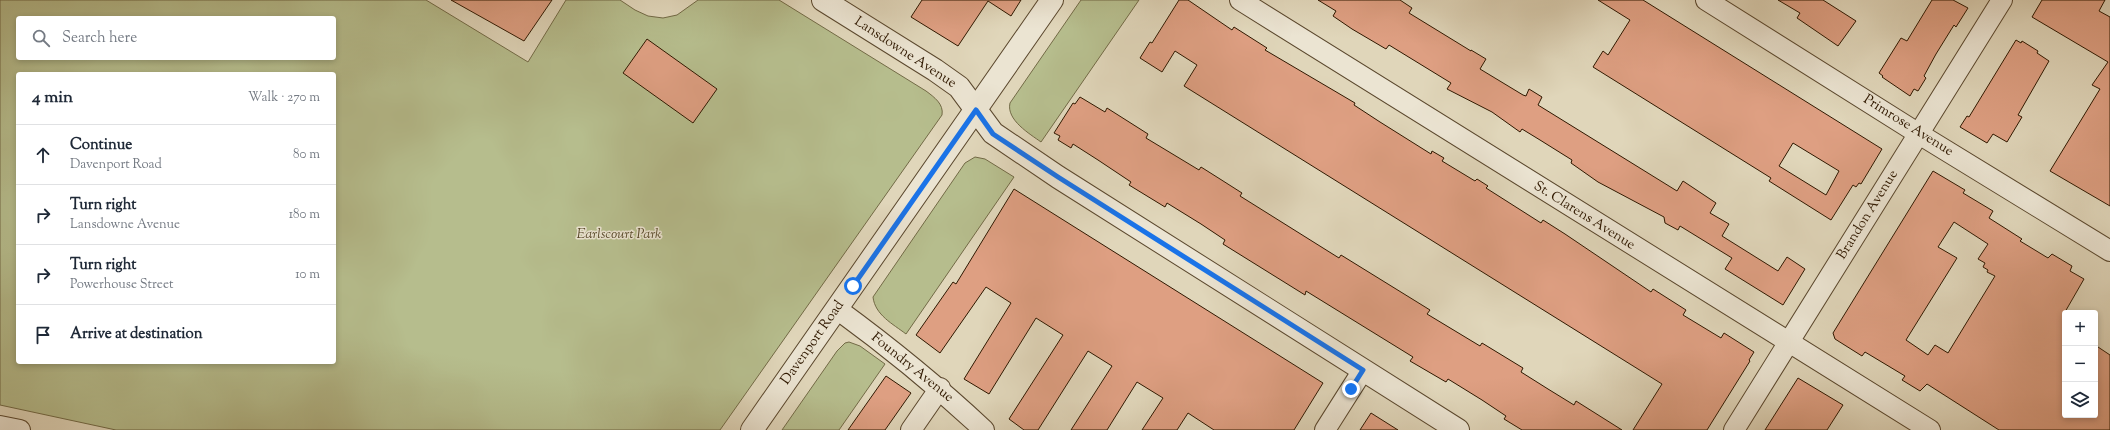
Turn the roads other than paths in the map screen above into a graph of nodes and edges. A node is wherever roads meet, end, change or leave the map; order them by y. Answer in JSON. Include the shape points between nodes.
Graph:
{"nodes":[{"id":1,"x":823,"y":0,"type":"edge"},
{"id":2,"x":1052,"y":0,"type":"edge"},
{"id":3,"x":1240,"y":0,"type":"edge"},
{"id":4,"x":1706,"y":0,"type":"edge"},
{"id":5,"x":2002,"y":0,"type":"edge"},
{"id":6,"x":976,"y":110,"type":"junction"},
{"id":7,"x":1918,"y":134,"type":"junction"},
{"id":8,"x":2110,"y":251,"type":"edge"},
{"id":9,"x":837,"y":309,"type":"junction"},
{"id":10,"x":1788,"y":343,"type":"junction"},
{"id":11,"x":1363,"y":370,"type":"junction"},
{"id":12,"x":940,"y":388,"type":"junction"},
{"id":13,"x":0,"y":426,"type":"edge"},
{"id":14,"x":20,"y":430,"type":"edge"},
{"id":15,"x":752,"y":430,"type":"edge"},
{"id":16,"x":911,"y":430,"type":"edge"},
{"id":17,"x":984,"y":430,"type":"edge"},
{"id":18,"x":1325,"y":430,"type":"edge"},
{"id":19,"x":1458,"y":430,"type":"edge"},
{"id":20,"x":1734,"y":430,"type":"edge"},
{"id":21,"x":1930,"y":430,"type":"edge"}],
"edges":[{"from":1,"to":6,"type":"street","name":"Lansdowne Avenue","via":[[959,87]]},
{"from":2,"to":6,"type":"street","name":"Davenport Road"},
{"from":3,"to":10,"type":"street","name":"St. Clarens Avenue"},
{"from":4,"to":7,"type":"street","name":"Primrose Avenue"},
{"from":5,"to":7,"type":"street","name":"Brandon Avenue"},
{"from":6,"to":9,"type":"street","name":"Davenport Road"},
{"from":6,"to":11,"type":"street","name":"Lansdowne Avenue","via":[[993,134]]},
{"from":7,"to":8,"type":"street","name":"Primrose Avenue"},
{"from":7,"to":10,"type":"street","name":"Brandon Avenue"},
{"from":9,"to":12,"type":"street","name":"Foundry Avenue"},
{"from":9,"to":15,"type":"street","name":"Davenport Road"},
{"from":10,"to":20,"type":"street","name":"Brandon Avenue"},
{"from":10,"to":21,"type":"street","name":"St. Clarens Avenue"},
{"from":11,"to":18,"type":"street"},
{"from":11,"to":19,"type":"street","name":"Lansdowne Avenue"},
{"from":12,"to":16,"type":"street"},
{"from":12,"to":17,"type":"street","name":"Foundry Avenue"},
{"from":13,"to":14,"type":"street"}]}
